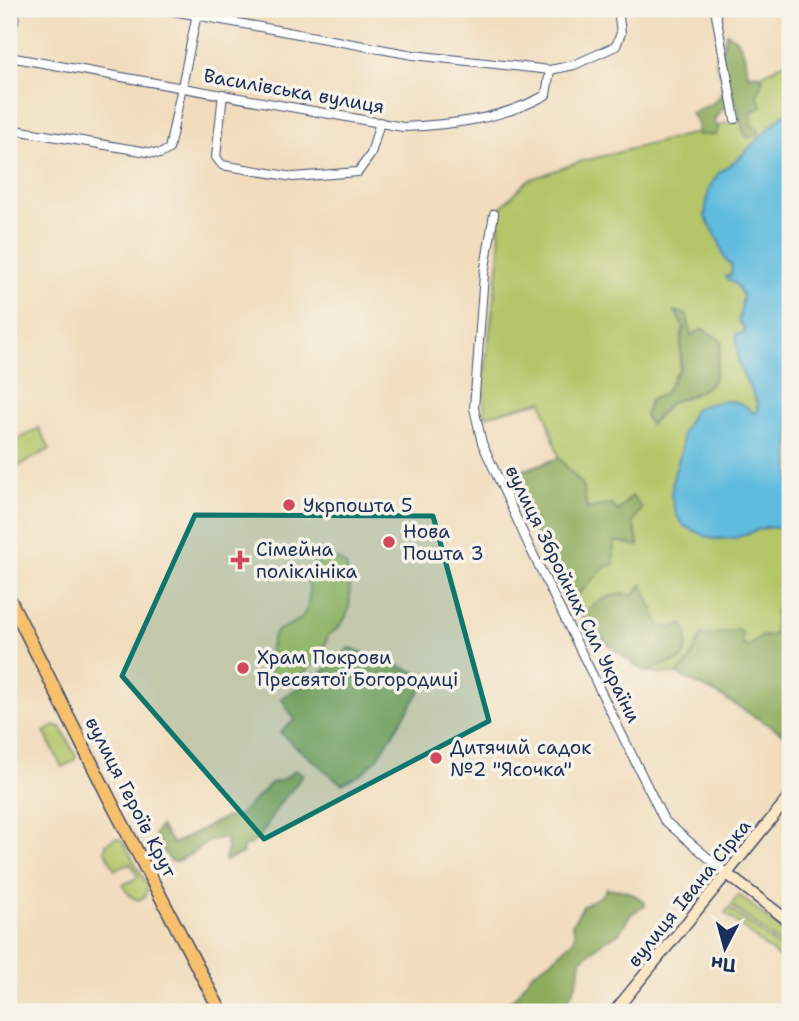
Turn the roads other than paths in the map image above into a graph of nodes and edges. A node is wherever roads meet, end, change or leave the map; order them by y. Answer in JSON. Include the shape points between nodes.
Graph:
{"nodes":[{"id":1,"x":16,"y":9,"type":"edge"},
{"id":2,"x":162,"y":9,"type":"edge"},
{"id":3,"x":618,"y":9,"type":"edge"},
{"id":4,"x":715,"y":9,"type":"edge"},
{"id":5,"x":197,"y":12,"type":"edge"},
{"id":6,"x":9,"y":48,"type":"edge"},
{"id":7,"x":9,"y":57,"type":"edge"},
{"id":8,"x":550,"y":70,"type":"junction"},
{"id":9,"x":182,"y":86,"type":"junction"},
{"id":10,"x":223,"y":94,"type":"junction"},
{"id":11,"x":735,"y":119,"type":"dead end"},
{"id":12,"x":380,"y":122,"type":"junction"},
{"id":13,"x":9,"y":129,"type":"edge"},
{"id":14,"x":494,"y":214,"type":"dead end"},
{"id":15,"x":9,"y":598,"type":"edge"},
{"id":16,"x":790,"y":796,"type":"edge"},
{"id":17,"x":727,"y":874,"type":"junction"},
{"id":18,"x":790,"y":922,"type":"edge"},
{"id":19,"x":221,"y":1012,"type":"edge"},
{"id":20,"x":614,"y":1012,"type":"edge"}],
"edges":[{"from":1,"to":6,"type":"street"},
{"from":2,"to":5,"type":"street"},
{"from":3,"to":8,"type":"street","via":[[621,33],[616,46],[574,65]]},
{"from":4,"to":11,"type":"street"},
{"from":5,"to":8,"type":"street","via":[[414,54]]},
{"from":5,"to":9,"type":"street"},
{"from":7,"to":9,"type":"street","name":"Василівська вулиця"},
{"from":8,"to":12,"type":"street","name":"Василівська вулиця","via":[[546,95],[528,104],[456,125],[403,127]]},
{"from":9,"to":10,"type":"street","name":"Василівська вулиця"},
{"from":9,"to":13,"type":"street","via":[[169,149],[160,154]]},
{"from":10,"to":12,"type":"street","name":"Василівська вулиця"},
{"from":10,"to":12,"type":"street","via":[[216,157],[222,165],[293,177],[358,172],[371,154]]},
{"from":14,"to":17,"type":"street","name":"вулиця Збройних Сил України","via":[[484,274],[474,408],[482,443],[664,820]]},
{"from":15,"to":19,"type":"main road","name":"вулиця Героїв Крут"},
{"from":16,"to":17,"type":"street","name":"вулиця Івана Сірка"},
{"from":17,"to":18,"type":"street","name":"вулиця Збройних Сил України"},
{"from":17,"to":20,"type":"street","name":"вулиця Івана Сірка"}]}
